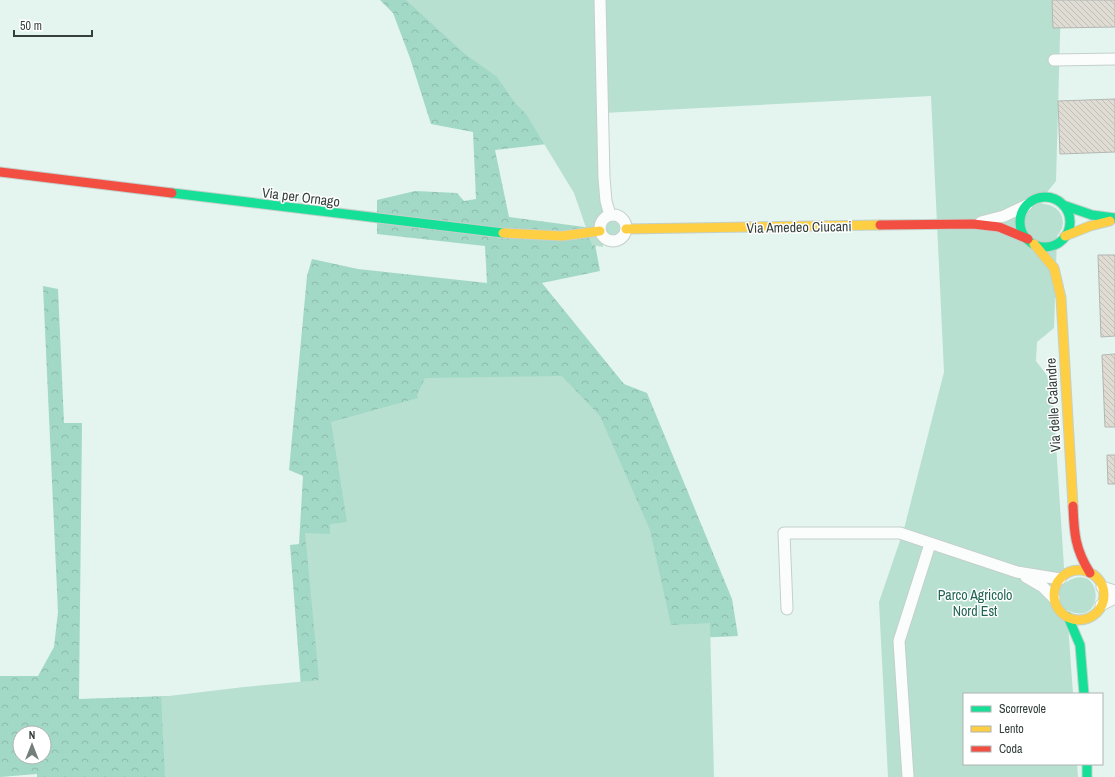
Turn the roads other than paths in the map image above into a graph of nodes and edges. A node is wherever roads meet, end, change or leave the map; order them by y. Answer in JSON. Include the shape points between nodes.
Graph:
{"nodes":[{"id":1,"x":600,"y":0,"type":"edge"},
{"id":2,"x":1115,"y":59,"type":"edge"},
{"id":3,"x":1054,"y":60,"type":"dead end"},
{"id":4,"x":0,"y":172,"type":"edge"},
{"id":5,"x":1063,"y":204,"type":"junction"},
{"id":6,"x":1027,"y":205,"type":"junction"},
{"id":7,"x":610,"y":215,"type":"junction"},
{"id":8,"x":1115,"y":219,"type":"edge"},
{"id":9,"x":973,"y":224,"type":"junction"},
{"id":10,"x":626,"y":229,"type":"junction"},
{"id":11,"x":600,"y":231,"type":"junction"},
{"id":12,"x":1064,"y":237,"type":"junction"},
{"id":13,"x":1031,"y":242,"type":"junction"},
{"id":14,"x":1056,"y":277,"type":"junction"},
{"id":15,"x":1074,"y":532,"type":"junction"},
{"id":16,"x":930,"y":544,"type":"junction"},
{"id":17,"x":1017,"y":572,"type":"junction"},
{"id":18,"x":1090,"y":573,"type":"junction"},
{"id":19,"x":1061,"y":578,"type":"junction"},
{"id":20,"x":1102,"y":587,"type":"junction"},
{"id":21,"x":1115,"y":591,"type":"edge"},
{"id":22,"x":1054,"y":598,"type":"junction"},
{"id":23,"x":1115,"y":598,"type":"edge"},
{"id":24,"x":787,"y":609,"type":"dead end"},
{"id":25,"x":1098,"y":609,"type":"junction"},
{"id":26,"x":1068,"y":617,"type":"junction"},
{"id":27,"x":1083,"y":654,"type":"junction"},
{"id":28,"x":1084,"y":693,"type":"edge"},
{"id":29,"x":1087,"y":765,"type":"edge"},
{"id":30,"x":908,"y":777,"type":"edge"},
{"id":31,"x":1087,"y":777,"type":"edge"}],
"edges":[{"from":1,"to":7,"type":"street","via":[[604,178]]},
{"from":2,"to":3,"type":"street"},
{"from":4,"to":11,"type":"street","name":"Via per Ornago","via":[[493,234],[558,235],[592,234]]},
{"from":5,"to":6,"type":"street","name":"Via Amedeo Ciucani","via":[[1043,197]]},
{"from":5,"to":8,"type":"street","name":"Via Amedeo Ciucani","via":[[1092,215]]},
{"from":5,"to":12,"type":"street","via":[[1070,219],[1069,229]]},
{"from":6,"to":9,"type":"street","name":"Via Amedeo Ciucani","via":[[1004,216]]},
{"from":6,"to":13,"type":"street","via":[[1021,222],[1023,233]]},
{"from":7,"to":10,"type":"street","via":[[621,218]]},
{"from":7,"to":11,"type":"street","via":[[602,220]]},
{"from":8,"to":12,"type":"street","name":"Via Amedeo Ciucani"},
{"from":9,"to":10,"type":"street","name":"Via Amedeo Ciucani"},
{"from":9,"to":13,"type":"street","name":"Via Amedeo Ciucani","via":[[999,227]]},
{"from":10,"to":11,"type":"street","via":[[621,238],[614,241],[605,239]]},
{"from":12,"to":13,"type":"street","name":"Via Amedeo Ciucani","via":[[1050,246]]},
{"from":12,"to":14,"type":"street","name":"Via delle Calandre","via":[[1058,255]]},
{"from":13,"to":14,"type":"street","name":"Via delle Calandre","via":[[1052,264]]},
{"from":14,"to":15,"type":"street","name":"Via delle Calandre","via":[[1062,312]]},
{"from":15,"to":18,"type":"street","name":"Via delle Calandre","via":[[1081,558]]},
{"from":15,"to":19,"type":"street","name":"Via delle Calandre","via":[[1070,560]]},
{"from":16,"to":17,"type":"street"},
{"from":16,"to":24,"type":"street","via":[[900,533],[784,533]]},
{"from":16,"to":30,"type":"street","via":[[899,641]]},
{"from":17,"to":19,"type":"street"},
{"from":17,"to":22,"type":"street","via":[[1043,586]]},
{"from":18,"to":19,"type":"street","via":[[1077,571]]},
{"from":18,"to":20,"type":"street","name":"Via delle Calandre"},
{"from":19,"to":22,"type":"street","name":"Via delle Calandre","via":[[1055,588]]},
{"from":20,"to":21,"type":"street"},
{"from":20,"to":25,"type":"street","via":[[1103,597]]},
{"from":22,"to":26,"type":"street","via":[[1058,608]]},
{"from":23,"to":25,"type":"street"},
{"from":25,"to":26,"type":"street","via":[[1083,619]]},
{"from":25,"to":27,"type":"street","via":[[1088,632]]},
{"from":26,"to":27,"type":"street","via":[[1078,636]]},
{"from":27,"to":28,"type":"street"},
{"from":29,"to":31,"type":"street"}]}
